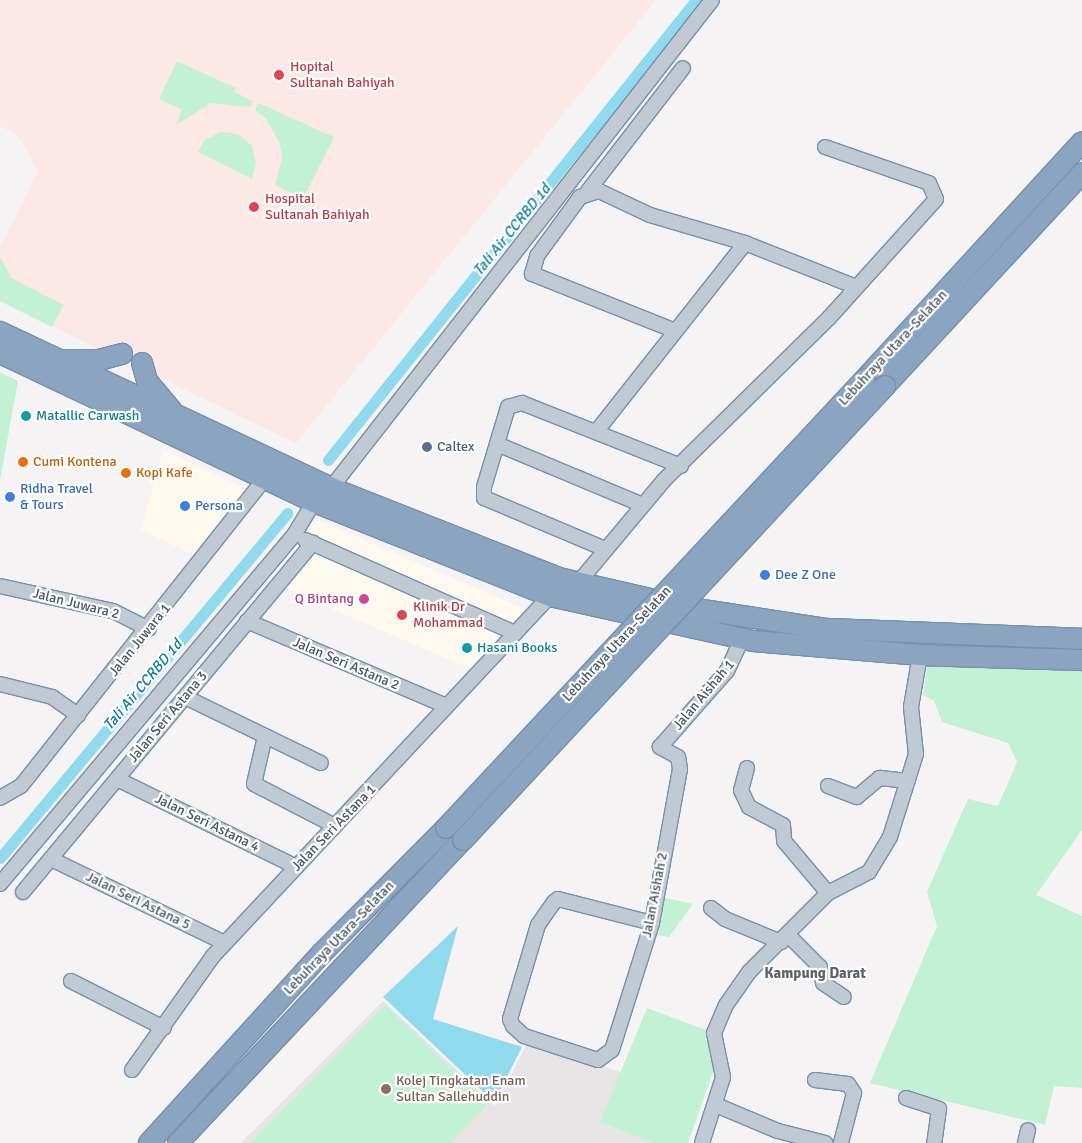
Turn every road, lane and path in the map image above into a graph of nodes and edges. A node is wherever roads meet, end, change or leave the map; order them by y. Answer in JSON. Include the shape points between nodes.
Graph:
{"nodes":[{"id":1,"x":712,"y":0,"type":"edge"},
{"id":2,"x":683,"y":68,"type":"dead end"},
{"id":3,"x":1082,"y":142,"type":"edge"},
{"id":4,"x":825,"y":147,"type":"dead end"},
{"id":5,"x":1082,"y":173,"type":"edge"},
{"id":6,"x":588,"y":191,"type":"junction"},
{"id":7,"x":745,"y":243,"type":"junction"},
{"id":8,"x":856,"y":288,"type":"junction"},
{"id":9,"x":673,"y":330,"type":"junction"},
{"id":10,"x":0,"y":332,"type":"edge"},
{"id":11,"x":0,"y":353,"type":"edge"},
{"id":12,"x":122,"y":354,"type":"dead end"},
{"id":13,"x":57,"y":360,"type":"junction"},
{"id":14,"x":142,"y":363,"type":"dead end"},
{"id":15,"x":103,"y":392,"type":"junction"},
{"id":16,"x":123,"y":402,"type":"junction"},
{"id":17,"x":177,"y":417,"type":"junction"},
{"id":18,"x":596,"y":432,"type":"junction"},
{"id":19,"x":497,"y":444,"type":"junction"},
{"id":20,"x":681,"y":466,"type":"junction"},
{"id":21,"x":264,"y":479,"type":"junction"},
{"id":22,"x":332,"y":488,"type":"junction"},
{"id":23,"x":314,"y":502,"type":"junction"},
{"id":24,"x":643,"y":506,"type":"junction"},
{"id":25,"x":294,"y":535,"type":"junction"},
{"id":26,"x":313,"y":543,"type":"junction"},
{"id":27,"x":604,"y":549,"type":"junction"},
{"id":28,"x":578,"y":583,"type":"junction"},
{"id":29,"x":0,"y":586,"type":"edge"},
{"id":30,"x":550,"y":596,"type":"junction"},
{"id":31,"x":247,"y":621,"type":"junction"},
{"id":32,"x":149,"y":629,"type":"junction"},
{"id":33,"x":515,"y":633,"type":"junction"},
{"id":34,"x":742,"y":639,"type":"junction"},
{"id":35,"x":1082,"y":639,"type":"edge"},
{"id":36,"x":920,"y":655,"type":"junction"},
{"id":37,"x":1082,"y":660,"type":"edge"},
{"id":38,"x":0,"y":684,"type":"edge"},
{"id":39,"x":185,"y":697,"type":"junction"},
{"id":40,"x":446,"y":706,"type":"junction"},
{"id":41,"x":78,"y":715,"type":"junction"},
{"id":42,"x":265,"y":736,"type":"junction"},
{"id":43,"x":660,"y":747,"type":"joint"},
{"id":44,"x":321,"y":763,"type":"dead end"},
{"id":45,"x":747,"y":768,"type":"dead end"},
{"id":46,"x":117,"y":779,"type":"junction"},
{"id":47,"x":908,"y":781,"type":"junction"},
{"id":48,"x":828,"y":786,"type":"dead end"},
{"id":49,"x":5,"y":797,"type":"edge"},
{"id":50,"x":335,"y":826,"type":"junction"},
{"id":51,"x":51,"y":858,"type":"junction"},
{"id":52,"x":297,"y":867,"type":"junction"},
{"id":53,"x":0,"y":884,"type":"edge"},
{"id":54,"x":24,"y":892,"type":"dead end"},
{"id":55,"x":828,"y":893,"type":"junction"},
{"id":56,"x":711,"y":908,"type":"dead end"},
{"id":57,"x":652,"y":923,"type":"junction"},
{"id":58,"x":785,"y":939,"type":"junction"},
{"id":59,"x":225,"y":943,"type":"junction"},
{"id":60,"x":71,"y":981,"type":"dead end"},
{"id":61,"x":844,"y":997,"type":"dead end"},
{"id":62,"x":164,"y":1028,"type":"junction"},
{"id":63,"x":132,"y":1070,"type":"dead end"},
{"id":64,"x":815,"y":1080,"type":"dead end"},
{"id":65,"x":906,"y":1098,"type":"dead end"},
{"id":66,"x":716,"y":1105,"type":"junction"},
{"id":67,"x":149,"y":1143,"type":"edge"},
{"id":68,"x":178,"y":1143,"type":"edge"},
{"id":69,"x":702,"y":1143,"type":"edge"},
{"id":70,"x":825,"y":1143,"type":"edge"},
{"id":71,"x":841,"y":1143,"type":"edge"},
{"id":72,"x":934,"y":1143,"type":"edge"}],
"edges":[{"from":1,"to":22,"type":"street"},
{"from":2,"to":6,"type":"street"},
{"from":3,"to":67,"type":"highway","name":"Lebuhraya Utara–Selatan","bridge":true,"via":[[446,828],[321,954]]},
{"from":4,"to":8,"type":"street","via":[[929,183],[936,199]]},
{"from":5,"to":68,"type":"highway","name":"Lebuhraya Utara–Selatan","bridge":true},
{"from":6,"to":7,"type":"street","via":[[598,191],[650,215]]},
{"from":6,"to":9,"type":"street","via":[[551,234],[532,274]]},
{"from":7,"to":8,"type":"street"},
{"from":7,"to":9,"type":"street"},
{"from":8,"to":20,"type":"street"},
{"from":9,"to":18,"type":"street"},
{"from":10,"to":13,"type":"highway"},
{"from":11,"to":15,"type":"highway"},
{"from":12,"to":13,"type":"highway","via":[[84,362]]},
{"from":13,"to":15,"type":"highway"},
{"from":14,"to":17,"type":"highway","via":[[152,387]]},
{"from":15,"to":16,"type":"highway"},
{"from":16,"to":17,"type":"highway"},
{"from":16,"to":21,"type":"highway"},
{"from":17,"to":22,"type":"highway"},
{"from":18,"to":19,"type":"street","via":[[522,403],[512,404]]},
{"from":18,"to":20,"type":"street"},
{"from":19,"to":24,"type":"street"},
{"from":19,"to":27,"type":"street","via":[[484,498]]},
{"from":20,"to":24,"type":"street"},
{"from":21,"to":23,"type":"highway"},
{"from":21,"to":32,"type":"street","name":"Jalan Juwara 1"},
{"from":22,"to":28,"type":"highway"},
{"from":23,"to":25,"type":"street"},
{"from":23,"to":30,"type":"highway"},
{"from":24,"to":27,"type":"street"},
{"from":25,"to":26,"type":"street"},
{"from":25,"to":53,"type":"street"},
{"from":26,"to":31,"type":"street","name":"Jalan Seri Astana 3"},
{"from":26,"to":33,"type":"street"},
{"from":27,"to":28,"type":"street"},
{"from":28,"to":35,"type":"highway","via":[[690,608],[827,629]]},
{"from":29,"to":32,"type":"street","name":"Jalan Juwara 2","via":[[113,611]]},
{"from":30,"to":33,"type":"street","name":"Jalan Seri Astana 1"},
{"from":30,"to":34,"type":"highway"},
{"from":31,"to":39,"type":"street","name":"Jalan Seri Astana 3"},
{"from":31,"to":40,"type":"street","name":"Jalan Seri Astana 2"},
{"from":32,"to":41,"type":"street","name":"Jalan Juwara 1"},
{"from":33,"to":40,"type":"street","name":"Jalan Seri Astana 1"},
{"from":34,"to":36,"type":"highway"},
{"from":34,"to":43,"type":"street","name":"Jalan Aishah 1","via":[[727,671]]},
{"from":36,"to":37,"type":"highway"},
{"from":36,"to":47,"type":"street","via":[[911,707],[916,754]]},
{"from":38,"to":41,"type":"street","via":[[52,697]]},
{"from":39,"to":42,"type":"street"},
{"from":39,"to":46,"type":"street","name":"Jalan Seri Astana 3"},
{"from":40,"to":50,"type":"street","name":"Jalan Seri Astana 1"},
{"from":41,"to":49,"type":"street","name":"Jalan Juwara 1"},
{"from":42,"to":44,"type":"street"},
{"from":42,"to":50,"type":"street","via":[[254,784]]},
{"from":43,"to":57,"type":"street","name":"Jalan Aishah 2","via":[[678,758],[680,769]]},
{"from":45,"to":55,"type":"street","via":[[741,790],[749,807],[782,825],[784,841]]},
{"from":46,"to":51,"type":"street","name":"Jalan Seri Astana 3"},
{"from":46,"to":52,"type":"street","name":"Jalan Seri Astana 4"},
{"from":47,"to":48,"type":"street","via":[[880,778],[857,797]]},
{"from":47,"to":55,"type":"street","via":[[897,819],[874,865],[863,877]]},
{"from":50,"to":52,"type":"street","name":"Jalan Seri Astana 1"},
{"from":51,"to":54,"type":"street","name":"Jalan Seri Astana 3"},
{"from":51,"to":59,"type":"street","name":"Jalan Seri Astana 5"},
{"from":52,"to":59,"type":"street","name":"Jalan Seri Astana 1"},
{"from":55,"to":58,"type":"street"},
{"from":56,"to":58,"type":"street","via":[[725,919]]},
{"from":57,"to":57,"type":"street","name":"Jalan Aishah 2","via":[[612,1050],[598,1060],[524,1036],[512,1026],[510,1019],[542,916],[558,899]]},
{"from":58,"to":61,"type":"street","via":[[820,967],[823,982]]},
{"from":58,"to":66,"type":"street","via":[[745,976],[717,1020],[713,1039],[720,1053],[723,1077]]},
{"from":59,"to":62,"type":"street","name":"Jalan Seri Astana 1","via":[[192,982]]},
{"from":60,"to":62,"type":"street"},
{"from":62,"to":63,"type":"street","name":"Jalan Seri Astana 1"},
{"from":64,"to":71,"type":"street","via":[[848,1084],[854,1093]]},
{"from":65,"to":72,"type":"street","via":[[940,1109]]},
{"from":66,"to":69,"type":"street"},
{"from":66,"to":70,"type":"street","via":[[778,1130]]}]}
